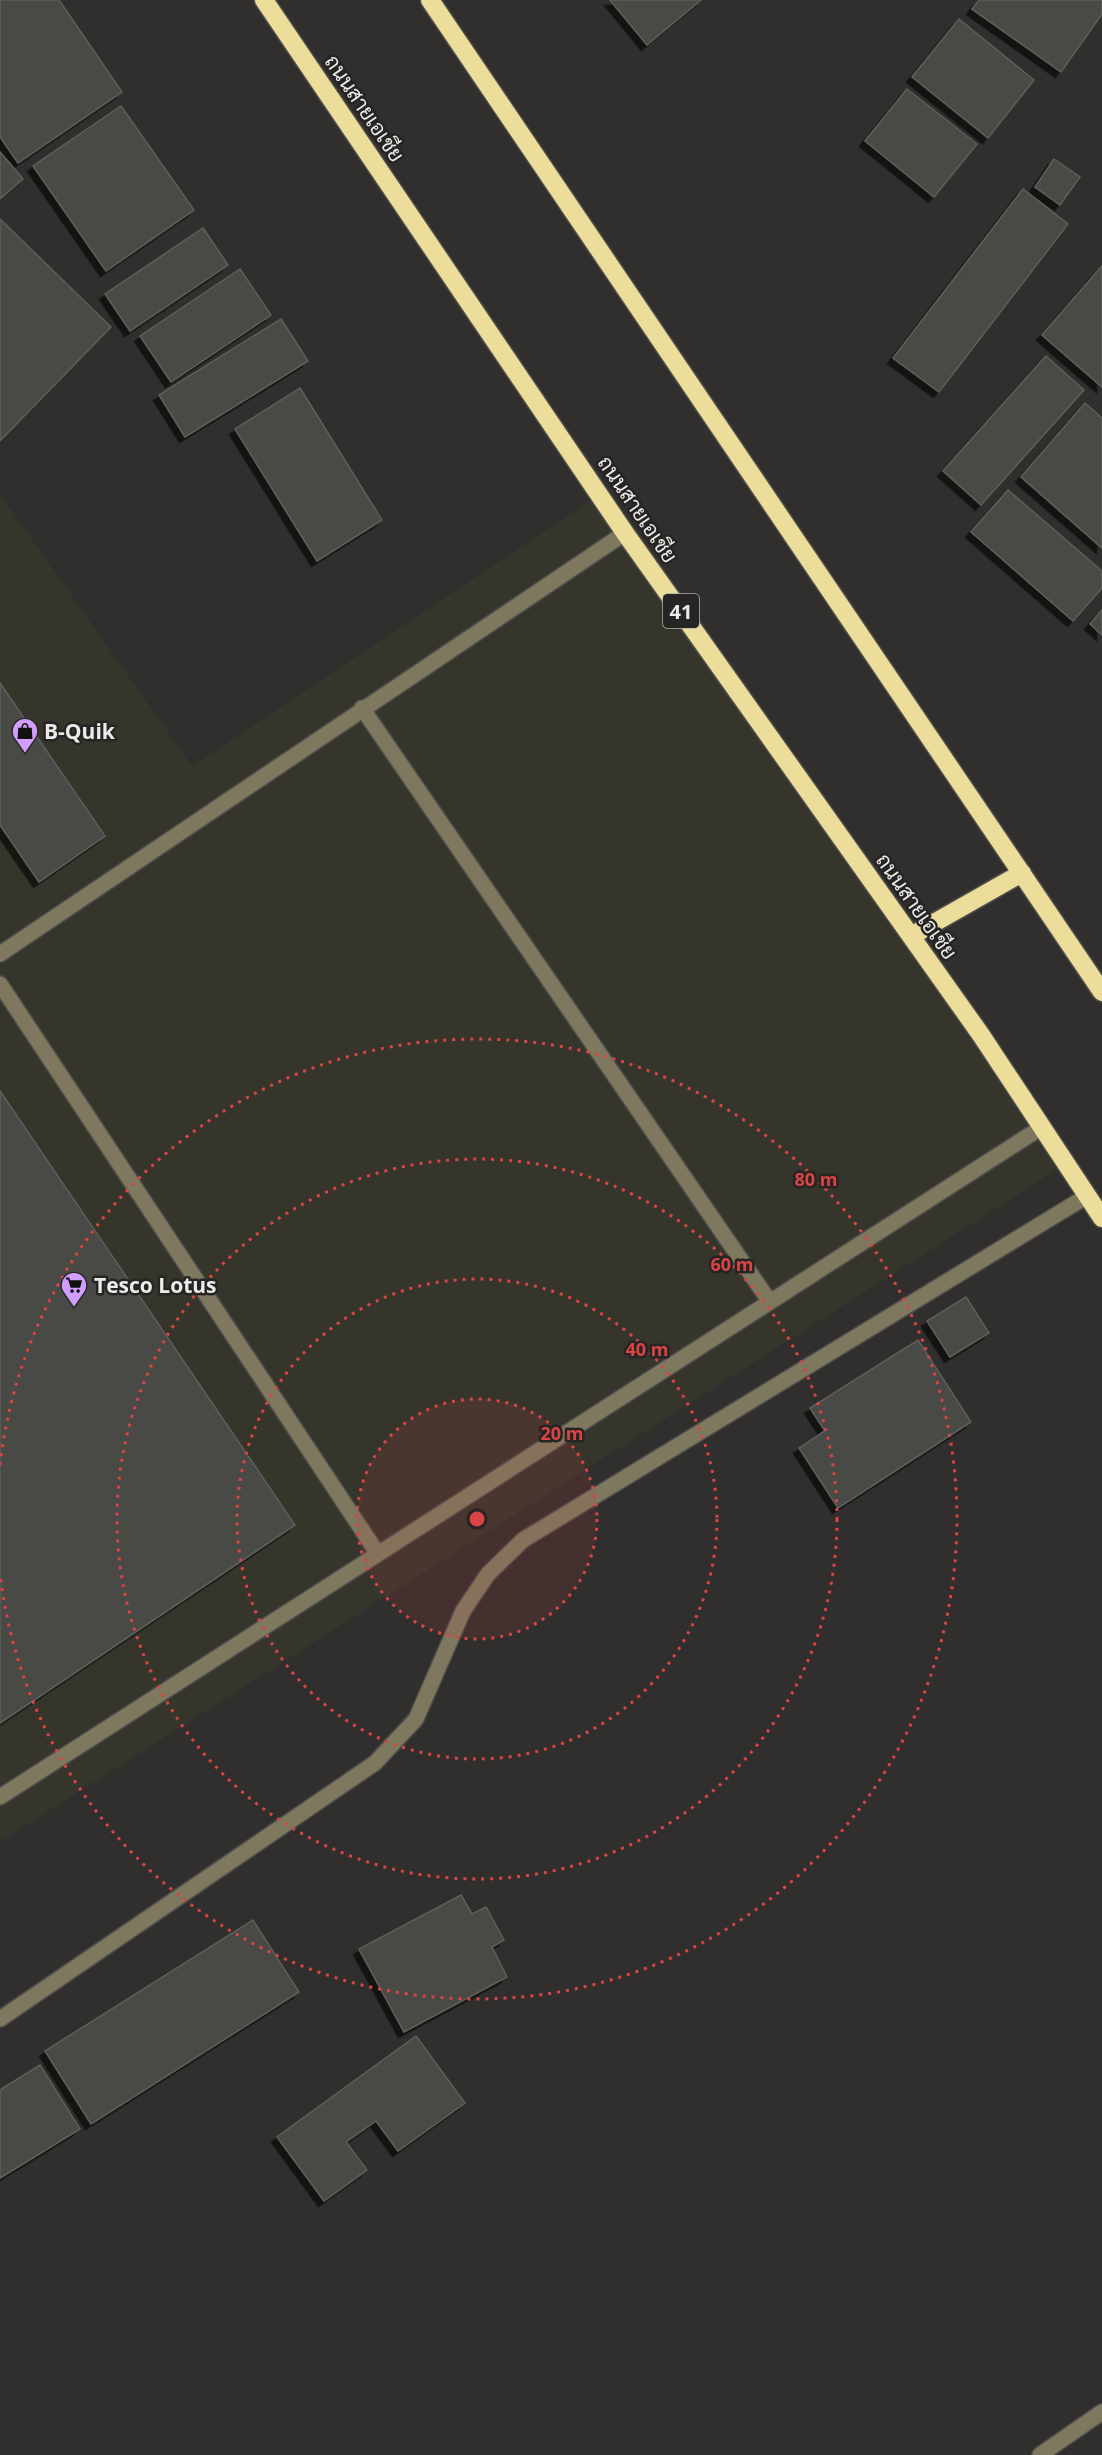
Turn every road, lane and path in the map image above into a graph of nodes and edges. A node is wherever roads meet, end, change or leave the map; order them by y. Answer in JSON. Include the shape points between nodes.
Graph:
{"nodes":[{"id":1,"x":264,"y":0,"type":"edge"},
{"id":2,"x":430,"y":0,"type":"edge"},
{"id":3,"x":626,"y":533,"type":"junction"},
{"id":4,"x":362,"y":708,"type":"junction"},
{"id":5,"x":1022,"y":873,"type":"junction"},
{"id":6,"x":911,"y":936,"type":"junction"},
{"id":7,"x":0,"y":954,"type":"edge"},
{"id":8,"x":0,"y":984,"type":"edge"},
{"id":9,"x":1102,"y":992,"type":"edge"},
{"id":10,"x":1042,"y":1127,"type":"junction"},
{"id":11,"x":1087,"y":1196,"type":"junction"},
{"id":12,"x":1102,"y":1218,"type":"edge"},
{"id":13,"x":770,"y":1302,"type":"junction"},
{"id":14,"x":378,"y":1554,"type":"junction"},
{"id":15,"x":0,"y":1797,"type":"edge"},
{"id":16,"x":0,"y":2019,"type":"edge"},
{"id":17,"x":1102,"y":2412,"type":"edge"},
{"id":18,"x":1040,"y":2455,"type":"edge"}],
"edges":[{"from":1,"to":3,"type":"highway","name":"ถนนสายเอเชีย","number":"41"},
{"from":2,"to":5,"type":"highway"},
{"from":3,"to":4,"type":"street"},
{"from":3,"to":6,"type":"highway","name":"ถนนสายเอเชีย","number":"41"},
{"from":4,"to":7,"type":"street"},
{"from":4,"to":13,"type":"street"},
{"from":5,"to":6,"type":"highway"},
{"from":5,"to":9,"type":"highway"},
{"from":6,"to":10,"type":"highway","name":"ถนนสายเอเชีย","number":"41"},
{"from":8,"to":14,"type":"street"},
{"from":10,"to":11,"type":"highway","name":"ถนนสายเอเชีย","number":"41"},
{"from":10,"to":13,"type":"street"},
{"from":11,"to":12,"type":"highway","name":"ถนนสายเอเชีย","number":"41"},
{"from":11,"to":16,"type":"street","via":[[523,1540],[482,1583],[463,1611],[416,1719],[375,1763]]},
{"from":13,"to":14,"type":"street"},
{"from":14,"to":15,"type":"street"},
{"from":17,"to":18,"type":"street"}]}
